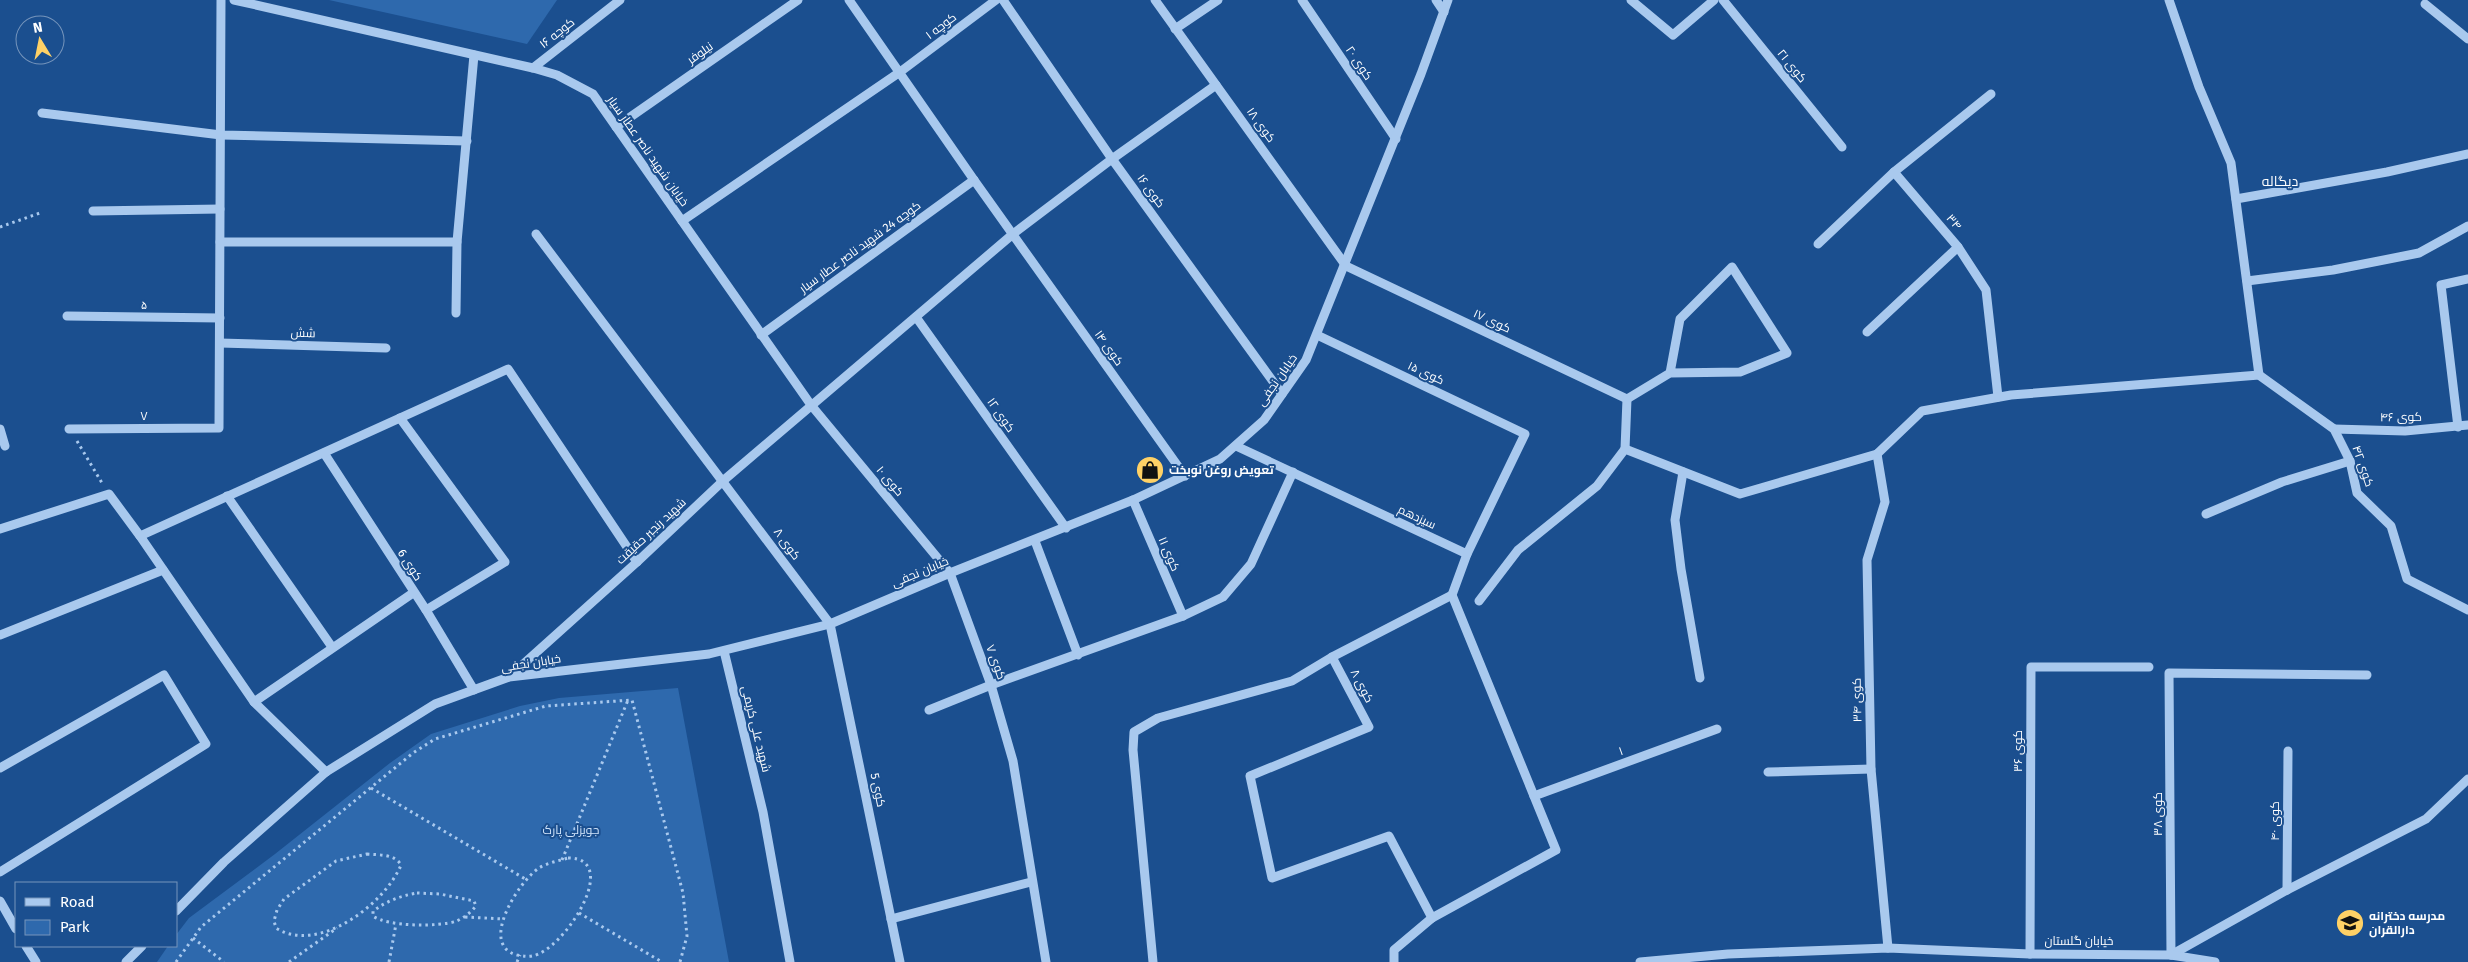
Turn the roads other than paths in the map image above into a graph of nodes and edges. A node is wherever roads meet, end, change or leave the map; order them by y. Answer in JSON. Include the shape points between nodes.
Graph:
{"nodes":[{"id":1,"x":221,"y":0,"type":"edge"},
{"id":2,"x":234,"y":0,"type":"edge"},
{"id":3,"x":620,"y":0,"type":"edge"},
{"id":4,"x":798,"y":0,"type":"edge"},
{"id":5,"x":849,"y":0,"type":"edge"},
{"id":6,"x":996,"y":0,"type":"edge"},
{"id":7,"x":1003,"y":0,"type":"edge"},
{"id":8,"x":1155,"y":0,"type":"edge"},
{"id":9,"x":1218,"y":0,"type":"edge"},
{"id":10,"x":1302,"y":0,"type":"edge"},
{"id":11,"x":1436,"y":0,"type":"edge"},
{"id":12,"x":1448,"y":0,"type":"edge"},
{"id":13,"x":1631,"y":0,"type":"edge"},
{"id":14,"x":1714,"y":0,"type":"edge"},
{"id":15,"x":1723,"y":0,"type":"edge"},
{"id":16,"x":2170,"y":0,"type":"edge"},
{"id":17,"x":2425,"y":4,"type":"dead end"},
{"id":18,"x":1444,"y":12,"type":"junction"},
{"id":19,"x":1175,"y":28,"type":"junction"},
{"id":20,"x":2468,"y":40,"type":"edge"},
{"id":21,"x":474,"y":55,"type":"junction"},
{"id":22,"x":533,"y":68,"type":"junction"},
{"id":23,"x":900,"y":72,"type":"junction"},
{"id":24,"x":1216,"y":84,"type":"junction"},
{"id":25,"x":1991,"y":94,"type":"dead end"},
{"id":26,"x":42,"y":113,"type":"dead end"},
{"id":27,"x":616,"y":127,"type":"junction"},
{"id":28,"x":221,"y":135,"type":"junction"},
{"id":29,"x":1396,"y":139,"type":"junction"},
{"id":30,"x":467,"y":142,"type":"junction"},
{"id":31,"x":1842,"y":148,"type":"dead end"},
{"id":32,"x":2468,"y":154,"type":"edge"},
{"id":33,"x":1112,"y":159,"type":"junction"},
{"id":34,"x":1894,"y":172,"type":"junction"},
{"id":35,"x":974,"y":180,"type":"junction"},
{"id":36,"x":2236,"y":199,"type":"junction"},
{"id":37,"x":220,"y":209,"type":"junction"},
{"id":38,"x":92,"y":211,"type":"dead end"},
{"id":39,"x":682,"y":221,"type":"junction"},
{"id":40,"x":2468,"y":226,"type":"edge"},
{"id":41,"x":536,"y":234,"type":"dead end"},
{"id":42,"x":1013,"y":234,"type":"junction"},
{"id":43,"x":220,"y":242,"type":"junction"},
{"id":44,"x":457,"y":242,"type":"junction"},
{"id":45,"x":1818,"y":244,"type":"dead end"},
{"id":46,"x":1958,"y":247,"type":"junction"},
{"id":47,"x":1346,"y":266,"type":"junction"},
{"id":48,"x":2468,"y":280,"type":"edge"},
{"id":49,"x":2246,"y":281,"type":"junction"},
{"id":50,"x":456,"y":313,"type":"dead end"},
{"id":51,"x":67,"y":316,"type":"dead end"},
{"id":52,"x":916,"y":316,"type":"junction"},
{"id":53,"x":220,"y":318,"type":"junction"},
{"id":54,"x":1867,"y":332,"type":"dead end"},
{"id":55,"x":761,"y":335,"type":"junction"},
{"id":56,"x":1317,"y":335,"type":"junction"},
{"id":57,"x":220,"y":343,"type":"junction"},
{"id":58,"x":386,"y":348,"type":"dead end"},
{"id":59,"x":1670,"y":373,"type":"junction"},
{"id":60,"x":2259,"y":376,"type":"junction"},
{"id":61,"x":1282,"y":394,"type":"junction"},
{"id":62,"x":1998,"y":397,"type":"junction"},
{"id":63,"x":1627,"y":399,"type":"junction"},
{"id":64,"x":811,"y":405,"type":"junction"},
{"id":65,"x":400,"y":418,"type":"junction"},
{"id":66,"x":2468,"y":425,"type":"edge"},
{"id":67,"x":2458,"y":427,"type":"junction"},
{"id":68,"x":0,"y":429,"type":"edge"},
{"id":69,"x":69,"y":429,"type":"road end"},
{"id":70,"x":2334,"y":429,"type":"junction"},
{"id":71,"x":5,"y":446,"type":"dead end"},
{"id":72,"x":1236,"y":446,"type":"junction"},
{"id":73,"x":1625,"y":449,"type":"junction"},
{"id":74,"x":324,"y":453,"type":"junction"},
{"id":75,"x":1877,"y":454,"type":"junction"},
{"id":76,"x":2350,"y":461,"type":"junction"},
{"id":77,"x":1293,"y":472,"type":"junction"},
{"id":78,"x":1683,"y":472,"type":"junction"},
{"id":79,"x":1185,"y":476,"type":"junction"},
{"id":80,"x":724,"y":480,"type":"junction"},
{"id":81,"x":227,"y":496,"type":"junction"},
{"id":82,"x":1133,"y":500,"type":"junction"},
{"id":83,"x":2206,"y":514,"type":"dead end"},
{"id":84,"x":1066,"y":528,"type":"junction"},
{"id":85,"x":0,"y":529,"type":"edge"},
{"id":86,"x":140,"y":536,"type":"junction"},
{"id":87,"x":1034,"y":541,"type":"junction"},
{"id":88,"x":1467,"y":554,"type":"junction"},
{"id":89,"x":637,"y":562,"type":"junction"},
{"id":90,"x":163,"y":570,"type":"junction"},
{"id":91,"x":950,"y":573,"type":"junction"},
{"id":92,"x":413,"y":593,"type":"junction"},
{"id":93,"x":1452,"y":595,"type":"junction"},
{"id":94,"x":1480,"y":602,"type":"dead end"},
{"id":95,"x":426,"y":610,"type":"junction"},
{"id":96,"x":2468,"y":610,"type":"edge"},
{"id":97,"x":1182,"y":616,"type":"junction"},
{"id":98,"x":830,"y":624,"type":"junction"},
{"id":99,"x":0,"y":635,"type":"edge"},
{"id":100,"x":332,"y":647,"type":"junction"},
{"id":101,"x":724,"y":651,"type":"junction"},
{"id":102,"x":1078,"y":655,"type":"junction"},
{"id":103,"x":1332,"y":656,"type":"junction"},
{"id":104,"x":2149,"y":667,"type":"dead end"},
{"id":105,"x":2367,"y":674,"type":"dead end"},
{"id":106,"x":509,"y":677,"type":"junction"},
{"id":107,"x":1700,"y":678,"type":"dead end"},
{"id":108,"x":991,"y":685,"type":"junction"},
{"id":109,"x":474,"y":690,"type":"junction"},
{"id":110,"x":254,"y":702,"type":"junction"},
{"id":111,"x":929,"y":710,"type":"dead end"},
{"id":112,"x":1717,"y":729,"type":"dead end"},
{"id":113,"x":2288,"y":751,"type":"dead end"},
{"id":114,"x":0,"y":768,"type":"edge"},
{"id":115,"x":1871,"y":769,"type":"junction"},
{"id":116,"x":326,"y":772,"type":"junction"},
{"id":117,"x":1768,"y":772,"type":"dead end"},
{"id":118,"x":2468,"y":779,"type":"edge"},
{"id":119,"x":1534,"y":796,"type":"junction"},
{"id":120,"x":0,"y":872,"type":"edge"},
{"id":121,"x":1031,"y":882,"type":"junction"},
{"id":122,"x":2287,"y":890,"type":"junction"},
{"id":123,"x":0,"y":901,"type":"edge"},
{"id":124,"x":178,"y":909,"type":"edge"},
{"id":125,"x":1432,"y":918,"type":"junction"},
{"id":126,"x":891,"y":919,"type":"junction"},
{"id":127,"x":15,"y":927,"type":"edge"},
{"id":128,"x":27,"y":947,"type":"edge"},
{"id":129,"x":141,"y":947,"type":"edge"},
{"id":130,"x":1888,"y":948,"type":"junction"},
{"id":131,"x":2030,"y":954,"type":"junction"},
{"id":132,"x":2171,"y":955,"type":"junction"},
{"id":133,"x":1729,"y":958,"type":"edge"},
{"id":134,"x":36,"y":962,"type":"edge"},
{"id":135,"x":126,"y":962,"type":"edge"},
{"id":136,"x":790,"y":962,"type":"edge"},
{"id":137,"x":900,"y":962,"type":"edge"},
{"id":138,"x":1046,"y":962,"type":"edge"},
{"id":139,"x":1153,"y":962,"type":"edge"},
{"id":140,"x":1394,"y":962,"type":"edge"},
{"id":141,"x":1640,"y":962,"type":"edge"},
{"id":142,"x":2215,"y":962,"type":"edge"}],
"edges":[{"from":1,"to":28,"type":"street"},
{"from":2,"to":21,"type":"street","name":"خیابان شهید ناصر عطار سیار"},
{"from":3,"to":22,"type":"street","name":"کوچه ۱۶"},
{"from":4,"to":27,"type":"street","name":"نیلوفر"},
{"from":5,"to":23,"type":"street","name":"کوی ۱۴"},
{"from":6,"to":23,"type":"street","name":"کوچه ۱"},
{"from":7,"to":33,"type":"street","name":"کوی ۱۶"},
{"from":8,"to":19,"type":"street","name":"کوی ۱۸"},
{"from":9,"to":19,"type":"street"},
{"from":10,"to":29,"type":"street","name":"کوی ۲۰"},
{"from":11,"to":18,"type":"street"},
{"from":12,"to":18,"type":"street","name":"خیابان نجفی"},
{"from":13,"to":14,"type":"street","via":[[1673,35]]},
{"from":15,"to":31,"type":"street","name":"کوی ۲۱"},
{"from":16,"to":36,"type":"street","via":[[2199,87],[2231,163]]},
{"from":17,"to":20,"type":"street"},
{"from":18,"to":29,"type":"street","name":"خیابان نجفی"},
{"from":19,"to":24,"type":"street","name":"کوی ۱۸"},
{"from":21,"to":22,"type":"street","name":"خیابان شهید ناصر عطار سیار"},
{"from":21,"to":30,"type":"street"},
{"from":22,"to":27,"type":"street","name":"خیابان شهید ناصر عطار سیار","via":[[557,75],[593,94]]},
{"from":23,"to":35,"type":"street","name":"کوی ۱۴"},
{"from":23,"to":39,"type":"street","name":"کوچه ۱"},
{"from":24,"to":33,"type":"street","name":"شهید رنجبر حقیقت"},
{"from":24,"to":47,"type":"street","name":"کوی ۱۸"},
{"from":25,"to":34,"type":"street"},
{"from":26,"to":28,"type":"street"},
{"from":27,"to":39,"type":"street","name":"خیابان شهید ناصر عطار سیار"},
{"from":28,"to":30,"type":"street"},
{"from":28,"to":37,"type":"street"},
{"from":29,"to":47,"type":"street","name":"خیابان نجفی"},
{"from":30,"to":44,"type":"street"},
{"from":32,"to":36,"type":"street"},
{"from":33,"to":42,"type":"street","name":"شهید رنجبر حقیقت"},
{"from":33,"to":61,"type":"street","name":"کوی ۱۶"},
{"from":34,"to":45,"type":"street"},
{"from":34,"to":46,"type":"street","name":"۳۴"},
{"from":35,"to":42,"type":"street","name":"کوی ۱۴"},
{"from":35,"to":55,"type":"street","name":"کوچه 24 شهید ناصر عطار سیار"},
{"from":36,"to":49,"type":"street"},
{"from":37,"to":38,"type":"street"},
{"from":37,"to":43,"type":"street"},
{"from":39,"to":55,"type":"street","name":"خیابان شهید ناصر عطار سیار"},
{"from":40,"to":49,"type":"street","via":[[2419,253],[2333,270]]},
{"from":41,"to":80,"type":"street","name":"کوی ۸"},
{"from":42,"to":52,"type":"street","name":"شهید رنجبر حقیقت"},
{"from":42,"to":79,"type":"street","name":"کوی ۱۴"},
{"from":43,"to":44,"type":"street"},
{"from":43,"to":53,"type":"street"},
{"from":44,"to":50,"type":"street"},
{"from":46,"to":54,"type":"street"},
{"from":46,"to":62,"type":"street","name":"۳۴","via":[[1986,290]]},
{"from":47,"to":56,"type":"street","name":"خیابان نجفی"},
{"from":47,"to":63,"type":"street","name":"کوی ۱۷"},
{"from":48,"to":67,"type":"street","via":[[2441,285]]},
{"from":49,"to":60,"type":"street"},
{"from":51,"to":53,"type":"street","name":"۵"},
{"from":52,"to":64,"type":"street","name":"شهید رنجبر حقیقت"},
{"from":52,"to":84,"type":"street","name":"کوی ۱۲"},
{"from":53,"to":57,"type":"street"},
{"from":55,"to":64,"type":"street","name":"خیابان شهید ناصر عطار سیار"},
{"from":56,"to":61,"type":"street","name":"خیابان نجفی","via":[[1306,360]]},
{"from":56,"to":88,"type":"street","name":"کوی ۱۵","via":[[1525,434]]},
{"from":57,"to":58,"type":"street","name":"شش"},
{"from":57,"to":69,"type":"street","name":"۷","via":[[219,428]]},
{"from":59,"to":59,"type":"street","via":[[1680,319],[1732,267],[1787,353],[1740,372]]},
{"from":59,"to":63,"type":"street"},
{"from":60,"to":62,"type":"street"},
{"from":60,"to":70,"type":"street"},
{"from":61,"to":72,"type":"street","name":"خیابان نجفی","via":[[1264,420]]},
{"from":62,"to":75,"type":"street","via":[[1922,410]]},
{"from":63,"to":73,"type":"street"},
{"from":64,"to":80,"type":"street","name":"شهید رنجبر حقیقت"},
{"from":64,"to":91,"type":"street","name":"کوی ۱۰"},
{"from":65,"to":74,"type":"street"},
{"from":65,"to":89,"type":"street","via":[[508,369]]},
{"from":65,"to":95,"type":"street","via":[[505,562]]},
{"from":66,"to":67,"type":"street","name":"کوی ۴۶"},
{"from":67,"to":70,"type":"street","name":"کوی ۴۶","via":[[2405,431]]},
{"from":68,"to":71,"type":"street"},
{"from":70,"to":76,"type":"street","name":"کوی ۴۲"},
{"from":72,"to":77,"type":"street","name":"سیزدهم"},
{"from":72,"to":79,"type":"street","name":"خیابان نجفی","via":[[1220,459]]},
{"from":73,"to":78,"type":"street"},
{"from":73,"to":94,"type":"street","via":[[1597,486],[1518,550]]},
{"from":74,"to":81,"type":"street"},
{"from":74,"to":92,"type":"street","name":"کوی 6"},
{"from":75,"to":78,"type":"street","via":[[1740,494]]},
{"from":75,"to":115,"type":"street","name":"کوی ۳۴","via":[[1885,502],[1867,560]]},
{"from":76,"to":83,"type":"street","via":[[2282,482]]},
{"from":76,"to":96,"type":"street","name":"کوی ۴۲","via":[[2357,493],[2390,526],[2407,579]]},
{"from":77,"to":88,"type":"street","name":"سیزدهم"},
{"from":77,"to":97,"type":"street","via":[[1251,564],[1223,597]]},
{"from":78,"to":107,"type":"street","via":[[1675,520],[1680,569]]},
{"from":79,"to":82,"type":"street","name":"خیابان نجفی"},
{"from":80,"to":89,"type":"street","name":"شهید رنجبر حقیقت"},
{"from":80,"to":98,"type":"street","name":"کوی ۸"},
{"from":81,"to":86,"type":"street"},
{"from":81,"to":100,"type":"street"},
{"from":82,"to":84,"type":"street","name":"خیابان نجفی"},
{"from":82,"to":97,"type":"street","name":"کوی ۱۱"},
{"from":84,"to":87,"type":"street","name":"خیابان نجفی"},
{"from":85,"to":86,"type":"street","via":[[109,494]]},
{"from":86,"to":90,"type":"street"},
{"from":87,"to":91,"type":"street","name":"خیابان نجفی"},
{"from":87,"to":102,"type":"street"},
{"from":88,"to":93,"type":"street"},
{"from":89,"to":106,"type":"street","name":"شهید رنجبر حقیقت"},
{"from":90,"to":99,"type":"street"},
{"from":90,"to":110,"type":"street"},
{"from":91,"to":98,"type":"street","name":"خیابان نجفی"},
{"from":91,"to":108,"type":"street","name":"کوی ۷"},
{"from":92,"to":95,"type":"street","name":"کوی 6"},
{"from":92,"to":100,"type":"street"},
{"from":93,"to":103,"type":"street"},
{"from":93,"to":119,"type":"street"},
{"from":95,"to":109,"type":"street","name":"کوی 6"},
{"from":97,"to":102,"type":"street"},
{"from":98,"to":101,"type":"street","name":"خیابان نجفی"},
{"from":98,"to":126,"type":"street","name":"کوی 5"},
{"from":100,"to":110,"type":"street"},
{"from":101,"to":106,"type":"street","name":"خیابان نجفی"},
{"from":101,"to":136,"type":"street","name":"شهید علی کریمی","via":[[763,812]]},
{"from":102,"to":108,"type":"street"},
{"from":103,"to":125,"type":"street","name":"کوی ۸","via":[[1369,727],[1250,776],[1272,878],[1389,836]]},
{"from":103,"to":139,"type":"street","via":[[1292,681],[1158,718],[1134,732]]},
{"from":104,"to":131,"type":"street","name":"کوی ۳۶","via":[[2030,667]]},
{"from":105,"to":132,"type":"street","name":"کوی ۳۸","via":[[2169,673]]},
{"from":106,"to":109,"type":"street","name":"خیابان نجفی"},
{"from":108,"to":111,"type":"street"},
{"from":108,"to":121,"type":"street","name":"کوی ۷","via":[[1013,761]]},
{"from":109,"to":116,"type":"street","name":"خیابان نجفی","via":[[434,704]]},
{"from":110,"to":116,"type":"street"},
{"from":112,"to":119,"type":"street","name":"۱"},
{"from":113,"to":122,"type":"street","name":"کوی ۴۰"},
{"from":114,"to":120,"type":"street","via":[[164,676],[206,744]]},
{"from":115,"to":117,"type":"street"},
{"from":115,"to":130,"type":"street","name":"کوی ۳۴"},
{"from":116,"to":124,"type":"street","name":"خیابان نجفی","via":[[224,862]]},
{"from":118,"to":122,"type":"street","name":"خیابان گلستان","via":[[2426,819]]},
{"from":119,"to":125,"type":"street","via":[[1556,850]]},
{"from":121,"to":126,"type":"street"},
{"from":121,"to":138,"type":"street","name":"کوی ۷"},
{"from":122,"to":132,"type":"street","name":"خیابان گلستان"},
{"from":123,"to":127,"type":"street"},
{"from":125,"to":140,"type":"street","via":[[1394,950]]},
{"from":126,"to":137,"type":"street","name":"کوی 5"},
{"from":128,"to":134,"type":"street"},
{"from":129,"to":135,"type":"street"},
{"from":130,"to":131,"type":"street","name":"خیابان گلستان"},
{"from":130,"to":133,"type":"street","name":"خیابان گلستان"},
{"from":131,"to":132,"type":"street","name":"خیابان گلستان"},
{"from":132,"to":142,"type":"street"},
{"from":133,"to":141,"type":"street","name":"خیابان گلستان"}]}
